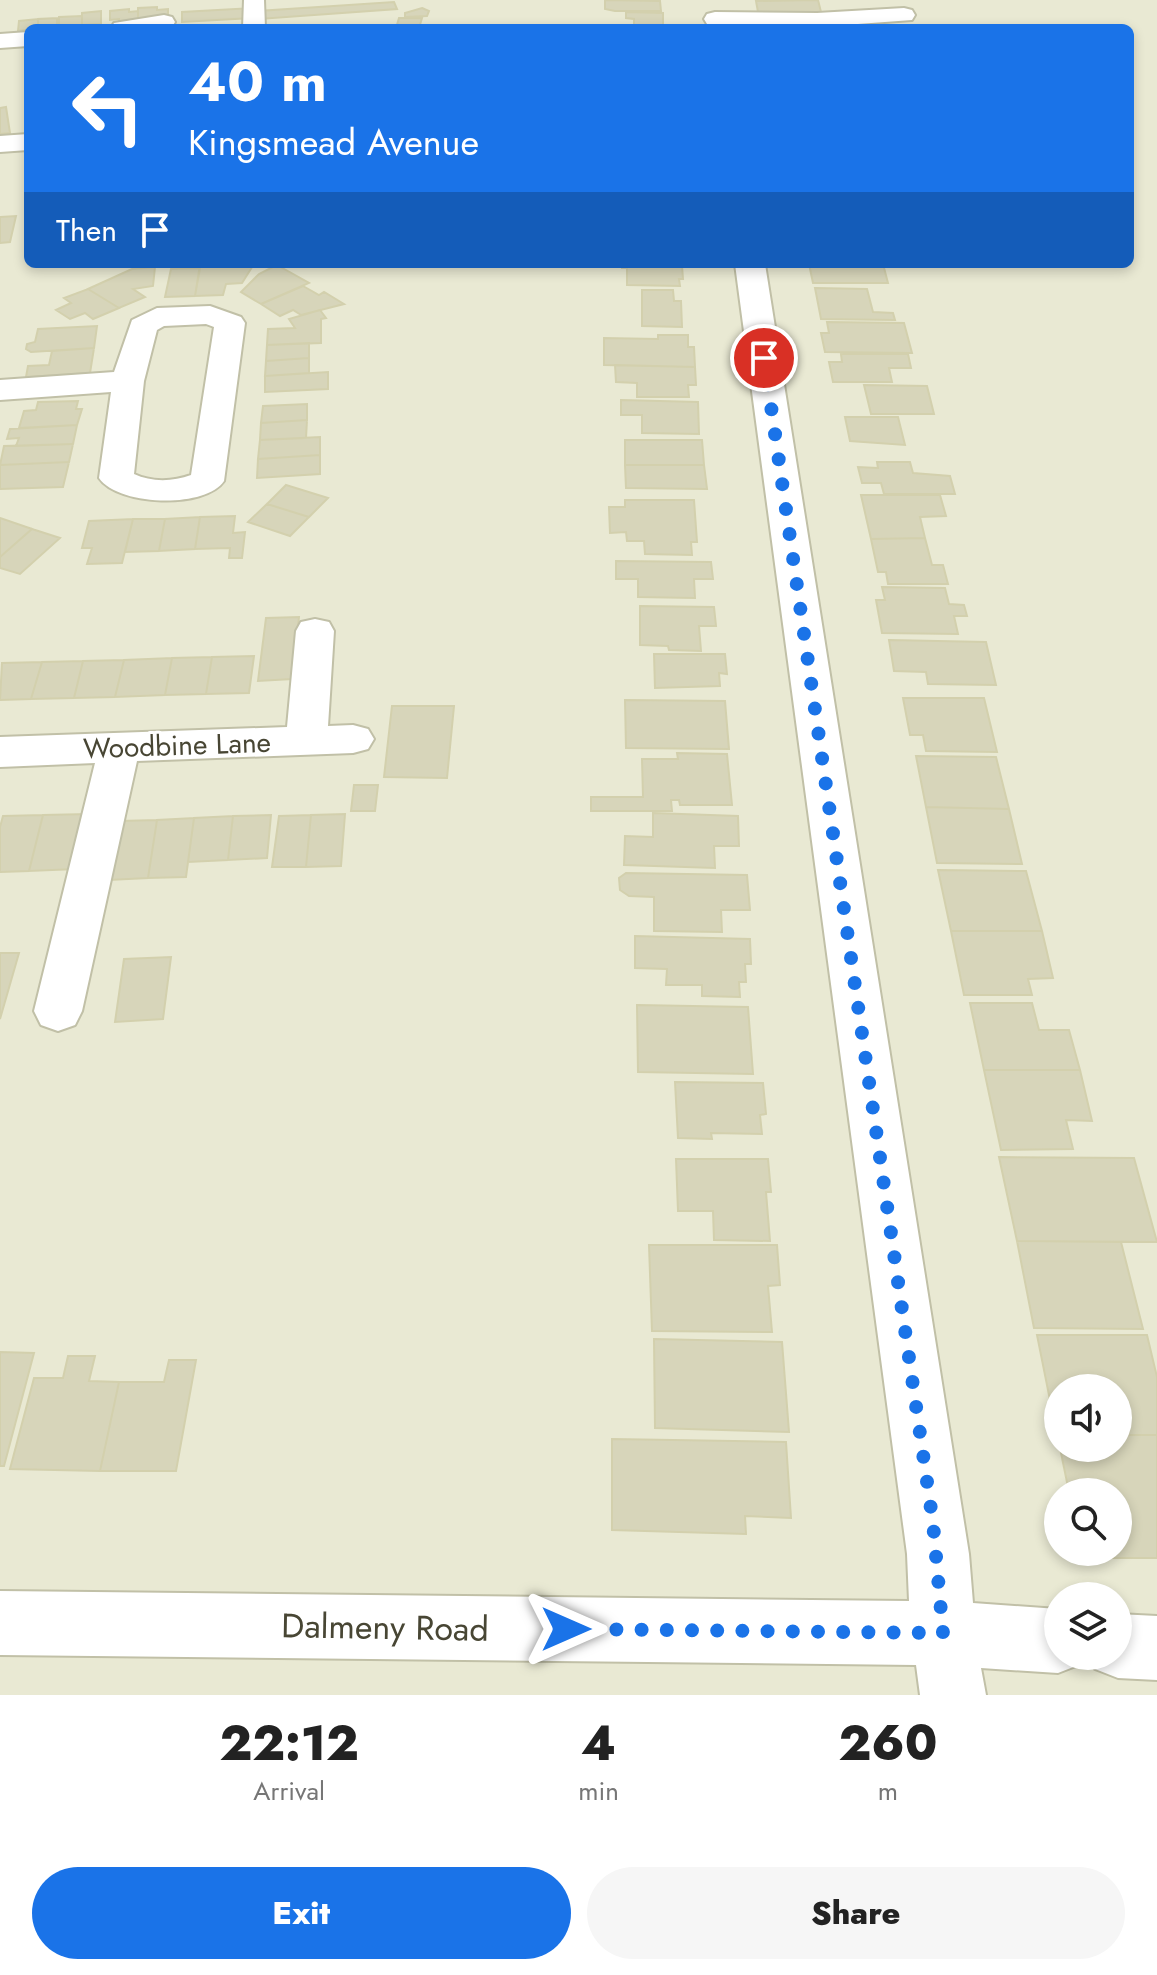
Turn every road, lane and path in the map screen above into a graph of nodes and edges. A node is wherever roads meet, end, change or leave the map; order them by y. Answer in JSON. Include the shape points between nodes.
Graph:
{"nodes":[{"id":1,"x":254,"y":2,"type":"dead end"},
{"id":2,"x":904,"y":15,"type":"dead end"},
{"id":3,"x":714,"y":16,"type":"edge"},
{"id":4,"x":164,"y":22,"type":"dead end"},
{"id":5,"x":150,"y":24,"type":"edge"},
{"id":6,"x":254,"y":24,"type":"edge"},
{"id":7,"x":24,"y":39,"type":"edge"},
{"id":8,"x":0,"y":41,"type":"edge"},
{"id":9,"x":24,"y":142,"type":"edge"},
{"id":10,"x":0,"y":144,"type":"edge"},
{"id":11,"x":751,"y":268,"type":"edge"},
{"id":12,"x":128,"y":381,"type":"junction"},
{"id":13,"x":0,"y":390,"type":"edge"},
{"id":14,"x":315,"y":631,"type":"dead end"},
{"id":15,"x":353,"y":739,"type":"dead end"},
{"id":16,"x":306,"y":741,"type":"junction"},
{"id":17,"x":119,"y":748,"type":"junction"},
{"id":18,"x":0,"y":752,"type":"edge"},
{"id":19,"x":58,"y":1011,"type":"dead end"},
{"id":20,"x":0,"y":1623,"type":"edge"},
{"id":21,"x":943,"y":1633,"type":"junction"},
{"id":22,"x":1044,"y":1640,"type":"edge"},
{"id":23,"x":1132,"y":1647,"type":"edge"},
{"id":24,"x":1157,"y":1648,"type":"edge"},
{"id":25,"x":953,"y":1695,"type":"edge"}],
"edges":[{"from":1,"to":6,"type":"street"},
{"from":2,"to":3,"type":"street","via":[[817,20]]},
{"from":4,"to":5,"type":"street"},
{"from":7,"to":8,"type":"street"},
{"from":9,"to":10,"type":"street"},
{"from":11,"to":21,"type":"street","via":[[936,1538]]},
{"from":12,"to":12,"type":"street","via":[[143,326],[157,317],[210,315],[230,323],[207,481],[184,491],[132,488],[116,478]]},
{"from":12,"to":13,"type":"street"},
{"from":14,"to":16,"type":"street"},
{"from":15,"to":16,"type":"street","name":"Woodbine Lane"},
{"from":16,"to":17,"type":"street","name":"Woodbine Lane"},
{"from":17,"to":18,"type":"street","name":"Woodbine Lane"},
{"from":17,"to":19,"type":"street"},
{"from":20,"to":21,"type":"street","name":"Dalmeny Road"},
{"from":21,"to":22,"type":"street","name":"Dalmeny Road"},
{"from":21,"to":25,"type":"street"},
{"from":23,"to":24,"type":"street"}]}
